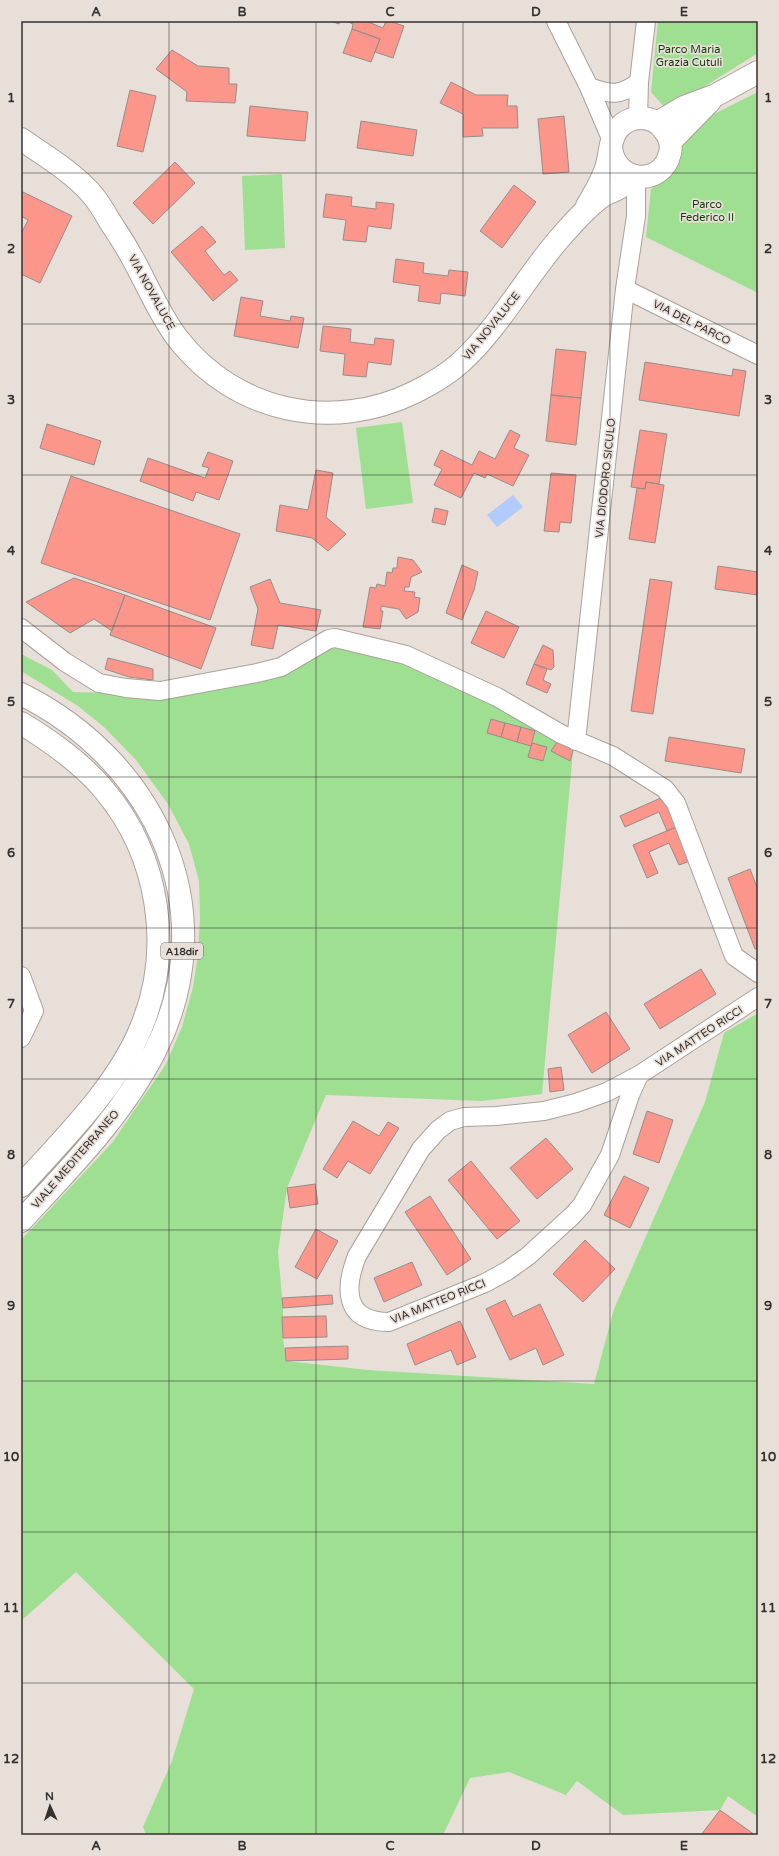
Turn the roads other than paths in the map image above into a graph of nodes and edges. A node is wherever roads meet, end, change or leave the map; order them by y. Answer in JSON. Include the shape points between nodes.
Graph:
{"nodes":[{"id":1,"x":556,"y":21,"type":"edge"},
{"id":2,"x":646,"y":21,"type":"edge"},
{"id":3,"x":758,"y":72,"type":"edge"},
{"id":4,"x":639,"y":82,"type":"junction"},
{"id":5,"x":590,"y":87,"type":"junction"},
{"id":6,"x":716,"y":95,"type":"junction"},
{"id":7,"x":602,"y":115,"type":"junction"},
{"id":8,"x":641,"y":121,"type":"junction"},
{"id":9,"x":21,"y":139,"type":"edge"},
{"id":10,"x":670,"y":142,"type":"junction"},
{"id":11,"x":612,"y":144,"type":"junction"},
{"id":12,"x":640,"y":176,"type":"junction"},
{"id":13,"x":582,"y":214,"type":"junction"},
{"id":14,"x":626,"y":288,"type":"junction"},
{"id":15,"x":758,"y":355,"type":"edge"},
{"id":16,"x":21,"y":628,"type":"edge"},
{"id":17,"x":21,"y":694,"type":"edge"},
{"id":18,"x":21,"y":723,"type":"edge"},
{"id":19,"x":576,"y":741,"type":"junction"},
{"id":20,"x":758,"y":973,"type":"edge"},
{"id":21,"x":21,"y":976,"type":"edge"},
{"id":22,"x":758,"y":997,"type":"edge"},
{"id":23,"x":21,"y":1038,"type":"edge"},
{"id":24,"x":639,"y":1075,"type":"junction"},
{"id":25,"x":21,"y":1186,"type":"edge"},
{"id":26,"x":21,"y":1221,"type":"edge"}],
"edges":[{"from":1,"to":5,"type":"street"},
{"from":2,"to":4,"type":"street"},
{"from":3,"to":6,"type":"main road"},
{"from":4,"to":5,"type":"street","via":[[619,94],[605,93]]},
{"from":4,"to":8,"type":"street"},
{"from":5,"to":7,"type":"street"},
{"from":6,"to":8,"type":"main road"},
{"from":6,"to":10,"type":"main road"},
{"from":7,"to":8,"type":"street","via":[[616,122]]},
{"from":7,"to":11,"type":"street"},
{"from":8,"to":10,"type":"main road","via":[[663,128]]},
{"from":8,"to":11,"type":"main road","via":[[617,131]]},
{"from":9,"to":13,"type":"main road","name":"VIA NOVALUCE","via":[[68,171],[91,193],[129,251],[177,338],[197,362],[240,392],[266,403],[297,411],[330,413],[367,409],[398,400],[438,380],[478,345],[558,241]]},
{"from":10,"to":12,"type":"main road","via":[[665,164]]},
{"from":11,"to":12,"type":"main road","via":[[614,161],[623,171]]},
{"from":11,"to":13,"type":"main road","via":[[600,183]]},
{"from":12,"to":13,"type":"main road","via":[[605,195]]},
{"from":12,"to":14,"type":"street","name":"VIA DIODORO SICULO"},
{"from":14,"to":15,"type":"street","name":"VIA DEL PARCO"},
{"from":14,"to":19,"type":"street","name":"VIA DIODORO SICULO"},
{"from":16,"to":19,"type":"street","via":[[65,662],[99,683],[160,691],[257,673],[289,663],[335,638],[406,655],[497,697]]},
{"from":17,"to":26,"type":"main road","name":"VIALE MEDITERRANEO","number":"A18dir","via":[[76,729],[111,759],[141,796],[156,823],[176,873],[183,932],[177,990],[156,1050],[117,1112]]},
{"from":18,"to":25,"type":"main road","name":"VIALE MEDITERRANEO","number":"A18dir","via":[[54,744],[79,765],[105,791],[125,819],[143,854],[153,884],[158,920],[158,954],[152,994],[141,1028],[127,1056],[72,1131]]},
{"from":19,"to":20,"type":"street","via":[[613,756],[649,778],[665,789],[676,803],[734,956]]},
{"from":21,"to":23,"type":"street","via":[[34,1011]]},
{"from":22,"to":24,"type":"street","name":"VIA MATTEO RICCI"},
{"from":24,"to":24,"type":"street","name":"VIA MATTEO RICCI","via":[[607,1092],[576,1103],[544,1111],[464,1117],[450,1121],[438,1130],[421,1149],[357,1256],[348,1287],[357,1311],[366,1319],[389,1322],[485,1283],[508,1271],[528,1256],[572,1216],[585,1199],[610,1155]]}]}
